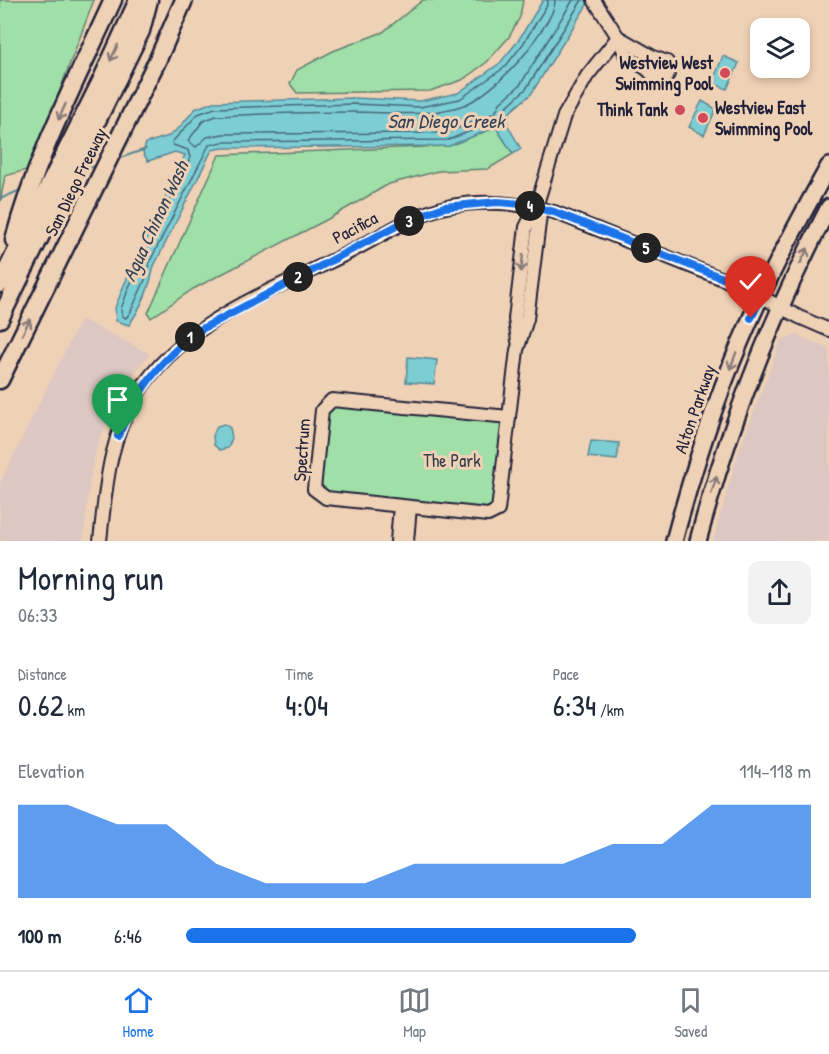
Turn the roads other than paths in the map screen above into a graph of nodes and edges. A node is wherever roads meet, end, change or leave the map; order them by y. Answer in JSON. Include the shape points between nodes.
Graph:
{"nodes":[{"id":1,"x":105,"y":0,"type":"edge"},
{"id":2,"x":113,"y":0,"type":"edge"},
{"id":3,"x":138,"y":0,"type":"edge"},
{"id":4,"x":148,"y":0,"type":"edge"},
{"id":5,"x":184,"y":0,"type":"edge"},
{"id":6,"x":584,"y":0,"type":"edge"},
{"id":7,"x":599,"y":10,"type":"edge"},
{"id":8,"x":86,"y":59,"type":"junction"},
{"id":9,"x":829,"y":165,"type":"edge"},
{"id":10,"x":536,"y":207,"type":"junction"},
{"id":11,"x":829,"y":207,"type":"edge"},
{"id":12,"x":3,"y":279,"type":"edge"},
{"id":13,"x":762,"y":296,"type":"junction"},
{"id":14,"x":781,"y":307,"type":"junction"},
{"id":15,"x":0,"y":320,"type":"edge"},
{"id":16,"x":829,"y":330,"type":"edge"},
{"id":17,"x":0,"y":380,"type":"edge"},
{"id":18,"x":509,"y":417,"type":"junction"},
{"id":19,"x":405,"y":506,"type":"junction"},
{"id":20,"x":100,"y":541,"type":"edge"},
{"id":21,"x":397,"y":541,"type":"edge"},
{"id":22,"x":407,"y":541,"type":"edge"},
{"id":23,"x":674,"y":541,"type":"edge"},
{"id":24,"x":698,"y":541,"type":"edge"}],
"edges":[{"from":1,"to":8,"type":"highway"},
{"from":2,"to":8,"type":"highway"},
{"from":3,"to":12,"type":"highway","name":"San Diego Freeway","one_way":true},
{"from":4,"to":15,"type":"highway","via":[[141,31]]},
{"from":17,"to":5,"type":"highway","name":"San Diego Freeway","one_way":true},
{"from":6,"to":7,"type":"street"},
{"from":7,"to":10,"type":"street","name":"Spectrum","via":[[618,37],[587,76],[567,110]]},
{"from":8,"to":12,"type":"highway","one_way":true,"via":[[23,206]]},
{"from":9,"to":13,"type":"main road","name":"Alton Parkway"},
{"from":10,"to":13,"type":"street","name":"Pacifica"},
{"from":10,"to":18,"type":"street","name":"Spectrum","via":[[526,227]]},
{"from":10,"to":20,"type":"street","name":"Pacifica","via":[[497,202],[444,207],[404,222],[198,331],[160,366],[124,420],[108,470]]},
{"from":14,"to":11,"type":"main road","one_way":true},
{"from":13,"to":14,"type":"street","name":"Pacifica"},
{"from":13,"to":23,"type":"main road","name":"Alton Parkway","one_way":true,"via":[[721,392]]},
{"from":14,"to":16,"type":"street","name":"Pacifica"},
{"from":24,"to":14,"type":"main road","one_way":true,"via":[[741,401]]},
{"from":18,"to":19,"type":"street","name":"Spectrum","via":[[498,510],[488,515]]},
{"from":18,"to":19,"type":"street","name":"Spectrum","via":[[332,400],[322,410],[314,489],[326,498]]},
{"from":19,"to":21,"type":"street"},
{"from":19,"to":22,"type":"street"}]}
